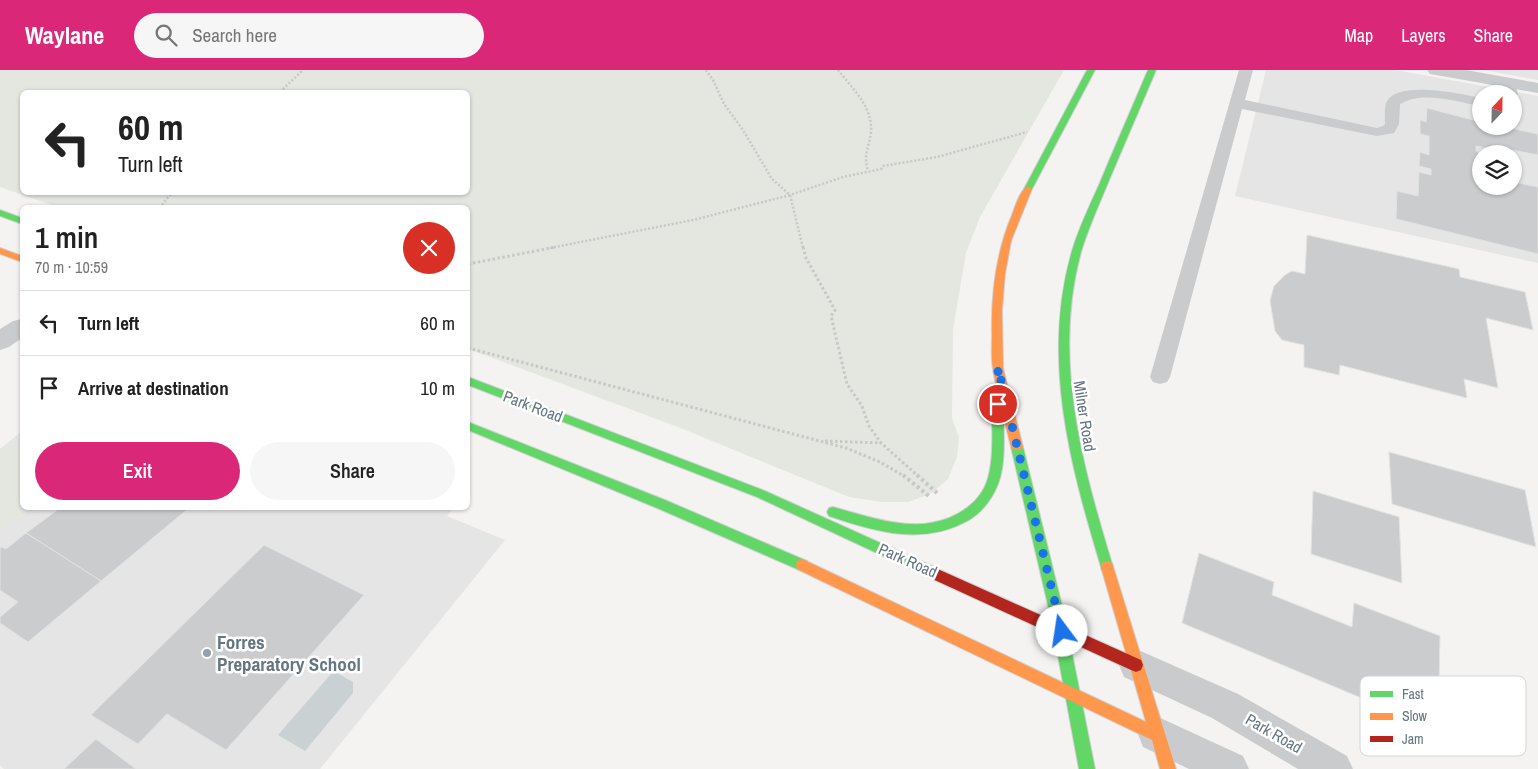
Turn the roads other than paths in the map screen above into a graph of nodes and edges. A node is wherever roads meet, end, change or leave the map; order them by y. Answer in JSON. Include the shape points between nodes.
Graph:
{"nodes":[{"id":1,"x":1091,"y":70,"type":"edge"},
{"id":2,"x":1152,"y":70,"type":"edge"},
{"id":3,"x":1246,"y":70,"type":"edge"},
{"id":4,"x":1436,"y":70,"type":"edge"},
{"id":5,"x":1497,"y":85,"type":"edge"},
{"id":6,"x":1522,"y":88,"type":"edge"},
{"id":7,"x":1538,"y":88,"type":"edge"},
{"id":8,"x":1472,"y":101,"type":"edge"},
{"id":9,"x":1236,"y":103,"type":"junction"},
{"id":10,"x":0,"y":213,"type":"edge"},
{"id":11,"x":20,"y":220,"type":"edge"},
{"id":12,"x":0,"y":251,"type":"edge"},
{"id":13,"x":20,"y":258,"type":"edge"},
{"id":14,"x":20,"y":328,"type":"edge"},
{"id":15,"x":0,"y":341,"type":"edge"},
{"id":16,"x":998,"y":368,"type":"junction"},
{"id":17,"x":1160,"y":377,"type":"dead end"},
{"id":18,"x":470,"y":382,"type":"edge"},
{"id":19,"x":470,"y":427,"type":"edge"},
{"id":20,"x":761,"y":494,"type":"junction"},
{"id":21,"x":1062,"y":631,"type":"junction"},
{"id":22,"x":1136,"y":665,"type":"junction"},
{"id":23,"x":1076,"y":696,"type":"junction"},
{"id":24,"x":1156,"y":734,"type":"junction"},
{"id":25,"x":1087,"y":769,"type":"edge"},
{"id":26,"x":1168,"y":769,"type":"edge"},
{"id":27,"x":1230,"y":769,"type":"edge"},
{"id":28,"x":1334,"y":769,"type":"edge"}],
"edges":[{"from":1,"to":16,"type":"main road","via":[[1015,215],[1006,242],[997,298]]},
{"from":2,"to":22,"type":"main road","name":"Milner Road","via":[[1085,227],[1074,263],[1063,324],[1066,412],[1078,469]]},
{"from":3,"to":9,"type":"lane"},
{"from":4,"to":5,"type":"street"},
{"from":6,"to":7,"type":"street"},
{"from":8,"to":9,"type":"lane","via":[[1430,94],[1398,97],[1393,102],[1389,130],[1377,132]]},
{"from":9,"to":17,"type":"lane"},
{"from":10,"to":11,"type":"main road"},
{"from":12,"to":13,"type":"main road"},
{"from":14,"to":15,"type":"street"},
{"from":16,"to":20,"type":"main road","via":[[995,476],[988,496],[964,518],[930,530],[910,532]]},
{"from":16,"to":21,"type":"main road"},
{"from":18,"to":20,"type":"main road","name":"Park Road"},
{"from":19,"to":23,"type":"main road","via":[[794,561]]},
{"from":20,"to":21,"type":"main road","name":"Park Road"},
{"from":21,"to":22,"type":"main road","name":"Park Road"},
{"from":21,"to":23,"type":"main road"},
{"from":22,"to":24,"type":"main road","name":"Milner Road"},
{"from":22,"to":28,"type":"street","name":"Park Road","via":[[1225,706]]},
{"from":23,"to":24,"type":"main road"},
{"from":23,"to":25,"type":"main road"},
{"from":24,"to":26,"type":"main road","name":"Milner Road"},
{"from":24,"to":27,"type":"street"}]}
